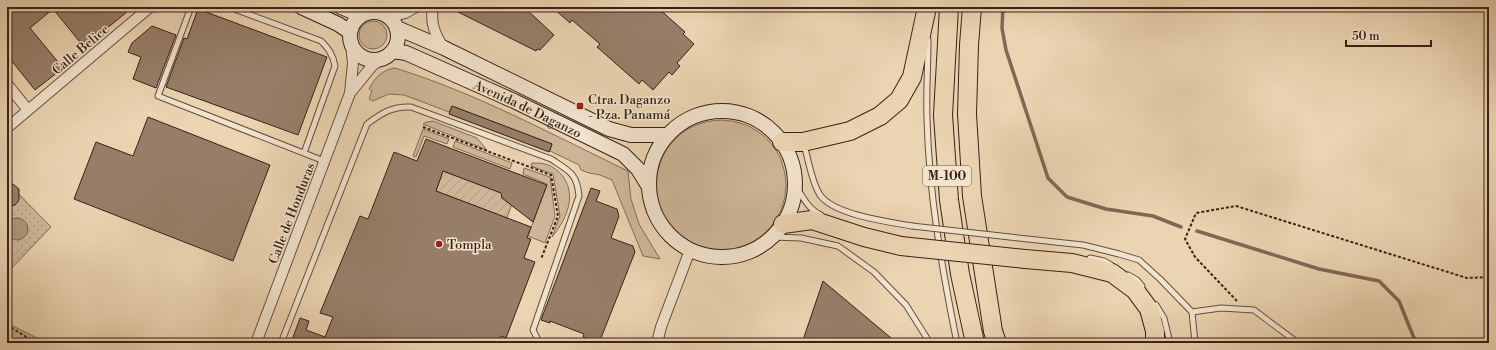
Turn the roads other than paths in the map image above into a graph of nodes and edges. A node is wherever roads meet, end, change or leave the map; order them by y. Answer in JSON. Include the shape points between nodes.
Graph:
{"nodes":[{"id":1,"x":150,"y":7,"type":"edge"},
{"id":2,"x":191,"y":7,"type":"edge"},
{"id":3,"x":229,"y":7,"type":"edge"},
{"id":4,"x":301,"y":7,"type":"edge"},
{"id":5,"x":341,"y":7,"type":"edge"},
{"id":6,"x":416,"y":7,"type":"edge"},
{"id":7,"x":433,"y":7,"type":"edge"},
{"id":8,"x":927,"y":7,"type":"edge"},
{"id":9,"x":949,"y":7,"type":"edge"},
{"id":10,"x":972,"y":7,"type":"edge"},
{"id":11,"x":360,"y":16,"type":"junction"},
{"id":12,"x":393,"y":23,"type":"junction"},
{"id":13,"x":928,"y":29,"type":"dead end"},
{"id":14,"x":928,"y":37,"type":"dead end"},
{"id":15,"x":350,"y":38,"type":"junction"},
{"id":16,"x":444,"y":48,"type":"junction"},
{"id":17,"x":388,"y":55,"type":"junction"},
{"id":18,"x":7,"y":84,"type":"edge"},
{"id":19,"x":350,"y":93,"type":"junction"},
{"id":20,"x":28,"y":110,"type":"junction"},
{"id":21,"x":7,"y":128,"type":"edge"},
{"id":22,"x":668,"y":135,"type":"junction"},
{"id":23,"x":782,"y":142,"type":"junction"},
{"id":24,"x":803,"y":142,"type":"junction"},
{"id":25,"x":304,"y":153,"type":"junction"},
{"id":26,"x":324,"y":161,"type":"junction"},
{"id":27,"x":795,"y":186,"type":"junction"},
{"id":28,"x":649,"y":187,"type":"junction"},
{"id":29,"x":825,"y":216,"type":"dead end"},
{"id":30,"x":778,"y":230,"type":"junction"},
{"id":31,"x":933,"y":242,"type":"dead end"},
{"id":32,"x":964,"y":245,"type":"dead end"},
{"id":33,"x":972,"y":246,"type":"dead end"},
{"id":34,"x":988,"y":247,"type":"dead end"},
{"id":35,"x":690,"y":250,"type":"junction"},
{"id":36,"x":1084,"y":257,"type":"dead end"},
{"id":37,"x":1118,"y":269,"type":"dead end"},
{"id":38,"x":1124,"y":272,"type":"dead end"},
{"id":39,"x":985,"y":273,"type":"junction"},
{"id":40,"x":1146,"y":293,"type":"dead end"},
{"id":41,"x":1151,"y":299,"type":"dead end"},
{"id":42,"x":1192,"y":312,"type":"junction"},
{"id":43,"x":256,"y":343,"type":"edge"},
{"id":44,"x":281,"y":343,"type":"edge"},
{"id":45,"x":540,"y":343,"type":"edge"},
{"id":46,"x":657,"y":343,"type":"edge"},
{"id":47,"x":930,"y":343,"type":"edge"},
{"id":48,"x":957,"y":343,"type":"edge"},
{"id":49,"x":975,"y":343,"type":"edge"},
{"id":50,"x":997,"y":343,"type":"edge"},
{"id":51,"x":1008,"y":343,"type":"edge"},
{"id":52,"x":1155,"y":343,"type":"edge"},
{"id":53,"x":1170,"y":343,"type":"edge"},
{"id":54,"x":1195,"y":343,"type":"edge"},
{"id":55,"x":1298,"y":343,"type":"edge"}],
"edges":[{"from":1,"to":20,"type":"street","name":"Calle Belice"},
{"from":2,"to":25,"type":"lane","via":[[158,96]]},
{"from":3,"to":25,"type":"lane","via":[[321,41],[334,57],[335,66]]},
{"from":4,"to":15,"type":"main road","via":[[338,24]]},
{"from":5,"to":11,"type":"main road"},
{"from":6,"to":12,"type":"street"},
{"from":7,"to":16,"type":"street","via":[[433,28]]},
{"from":8,"to":13,"type":"lane"},
{"from":8,"to":24,"type":"highway","via":[[912,77],[899,100],[880,116],[850,131]]},
{"from":9,"to":49,"type":"highway","number":"M-100","via":[[943,115],[949,200],[960,274]]},
{"from":10,"to":39,"type":"highway","number":"M-100","via":[[967,114],[972,196]]},
{"from":11,"to":12,"type":"main road","via":[[372,11],[378,12]]},
{"from":11,"to":15,"type":"main road","via":[[351,25]]},
{"from":12,"to":16,"type":"main road","name":"Avenida de Daganzo"},
{"from":12,"to":17,"type":"main road","via":[[398,41]]},
{"from":14,"to":48,"type":"lane","via":[[927,119],[933,202]]},
{"from":15,"to":17,"type":"main road","via":[[359,56],[365,59],[377,60]]},
{"from":15,"to":19,"type":"street","name":"Calle de Honduras","via":[[353,63]]},
{"from":16,"to":22,"type":"main road","name":"Avenida de Daganzo","via":[[609,128],[631,135]]},
{"from":17,"to":19,"type":"street","name":"Calle de Honduras","via":[[372,66]]},
{"from":17,"to":28,"type":"main road","name":"Avenida de Daganzo","via":[[406,53],[514,101],[623,154]]},
{"from":18,"to":20,"type":"street"},
{"from":19,"to":26,"type":"street","name":"Calle de Honduras"},
{"from":20,"to":21,"type":"street","name":"Calle Belice"},
{"from":22,"to":23,"type":"main road","via":[[685,121],[705,113],[727,111],[748,116],[767,127]]},
{"from":22,"to":28,"type":"main road","via":[[650,168]]},
{"from":23,"to":24,"type":"highway"},
{"from":23,"to":27,"type":"main road","via":[[794,170]]},
{"from":24,"to":42,"type":"lane","bridge":true,"via":[[815,183],[821,196],[832,205],[876,220],[1083,245],[1119,254],[1139,260]]},
{"from":25,"to":26,"type":"lane"},
{"from":26,"to":43,"type":"street","name":"Calle de Honduras"},
{"from":27,"to":29,"type":"lane","via":[[806,203],[818,214]]},
{"from":27,"to":30,"type":"main road","via":[[792,205]]},
{"from":28,"to":35,"type":"main road","via":[[652,207],[661,224],[674,239]]},
{"from":30,"to":35,"type":"main road","via":[[754,249],[733,256],[711,256]]},
{"from":30,"to":47,"type":"lane","via":[[838,246],[874,272],[906,305]]},
{"from":30,"to":52,"type":"highway","bridge":true,"via":[[812,220],[901,246],[1072,263],[1112,273],[1135,290],[1148,309],[1155,331]]},
{"from":31,"to":32,"type":"lane"},
{"from":33,"to":34,"type":"lane"},
{"from":35,"to":46,"type":"street"},
{"from":36,"to":37,"type":"lane","via":[[1104,261]]},
{"from":38,"to":40,"type":"lane","via":[[1137,280]]},
{"from":39,"to":50,"type":"highway","number":"M-100"},
{"from":39,"to":51,"type":"highway"},
{"from":41,"to":53,"type":"lane","via":[[1164,318]]},
{"from":42,"to":54,"type":"lane"},
{"from":42,"to":55,"type":"lane","via":[[1221,308],[1254,310]]},
{"from":44,"to":45,"type":"lane","via":[[367,124],[398,106],[411,107],[551,159],[572,173],[578,185],[579,196],[533,330]]}]}
